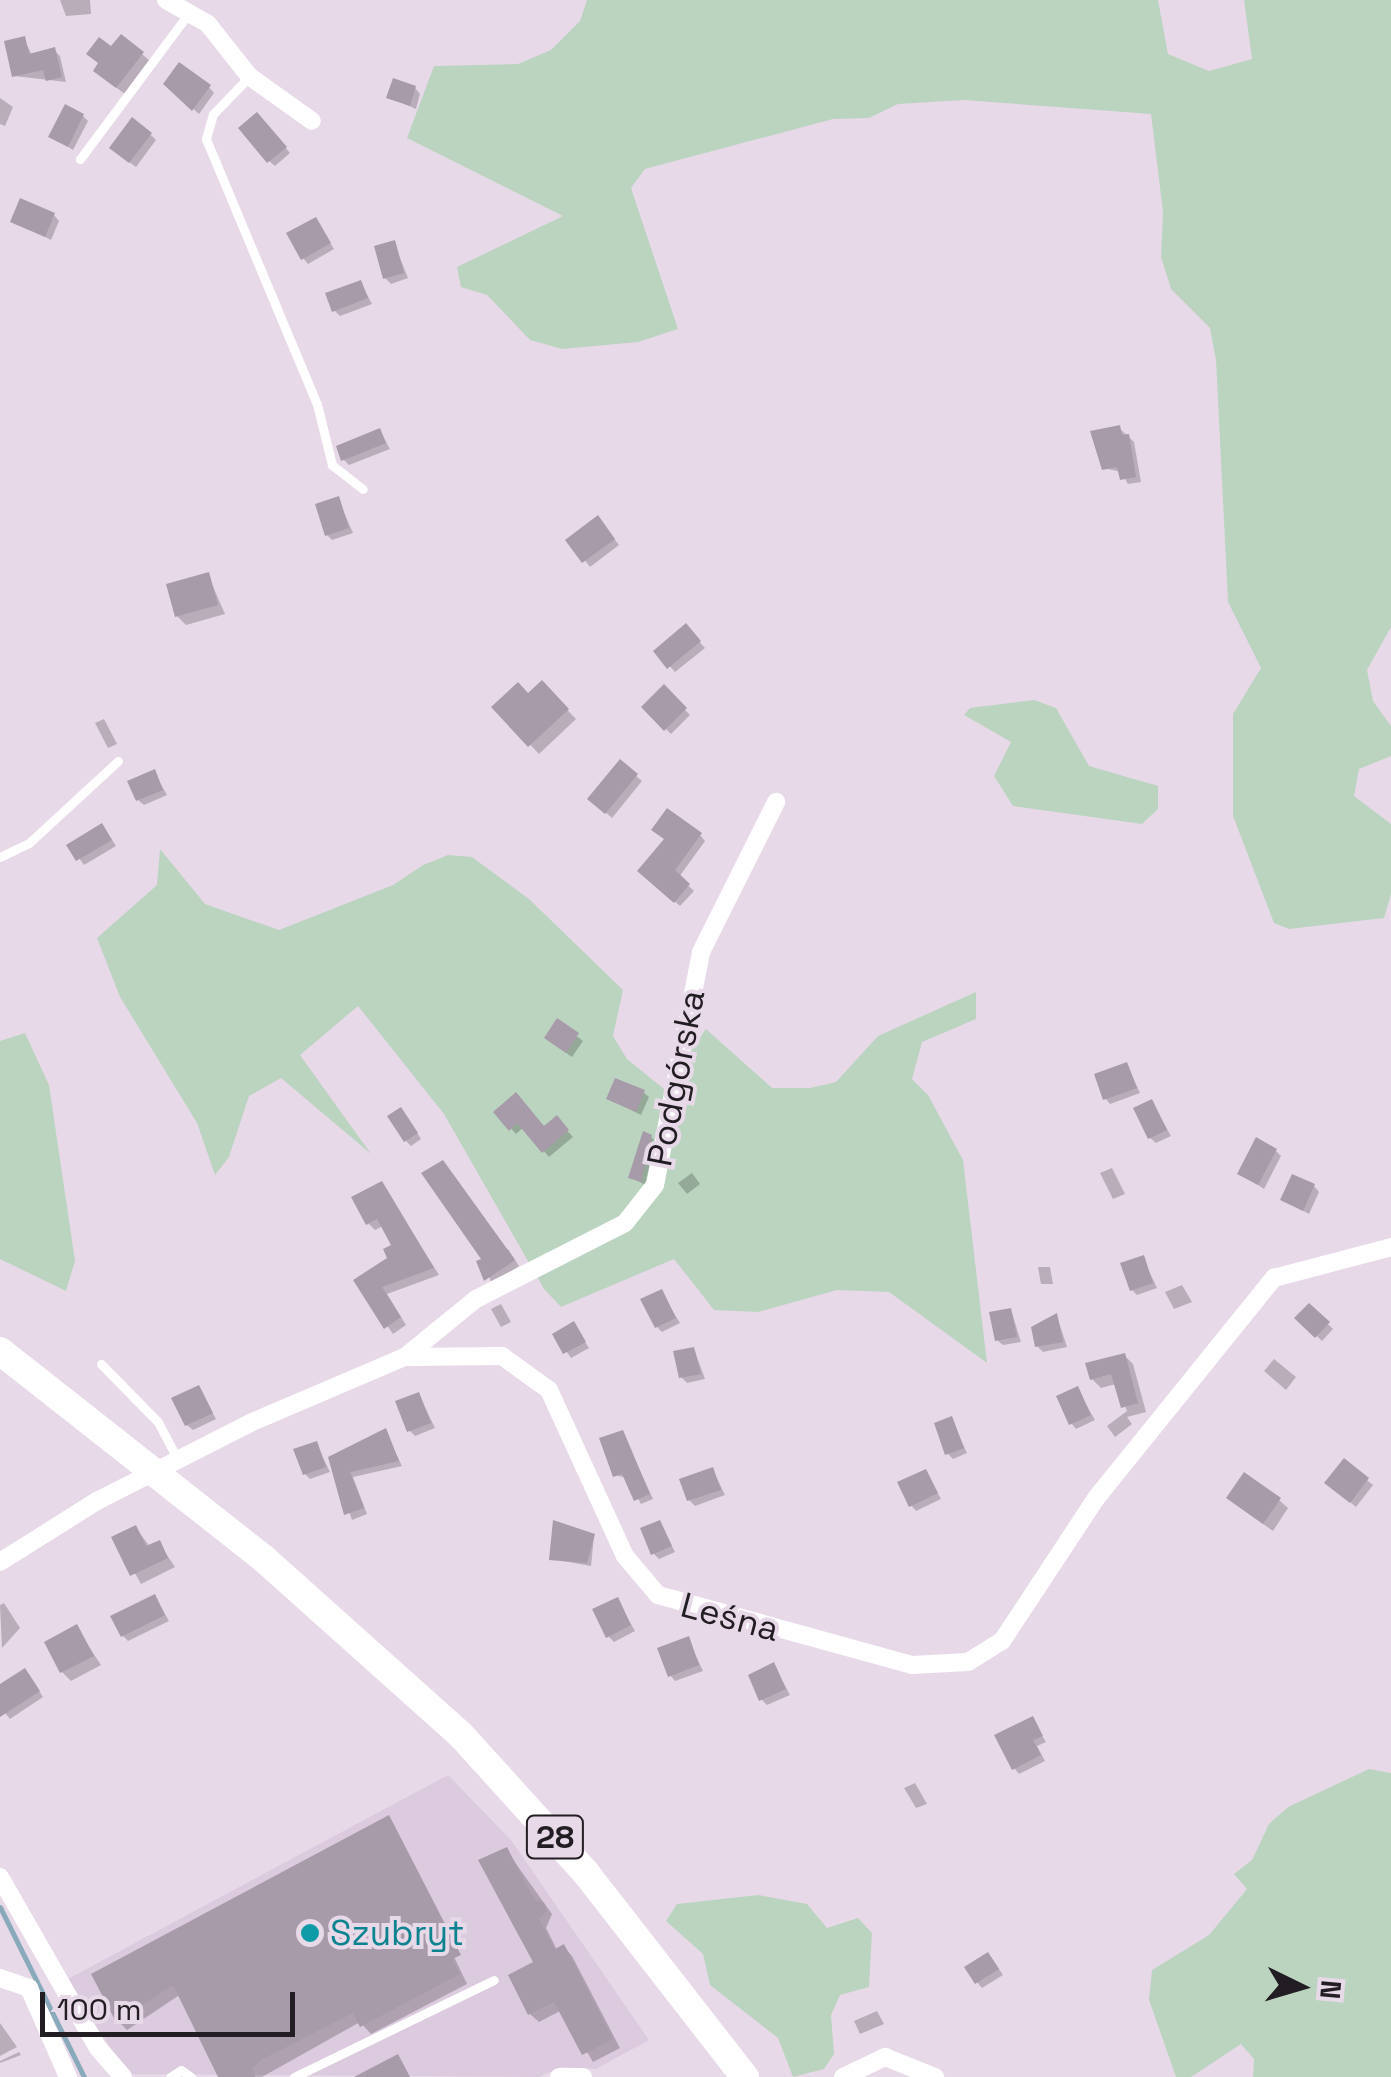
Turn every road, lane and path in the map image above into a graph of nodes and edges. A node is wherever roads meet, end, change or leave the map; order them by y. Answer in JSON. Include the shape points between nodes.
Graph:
{"nodes":[{"id":1,"x":166,"y":0,"type":"edge"},
{"id":2,"x":190,"y":13,"type":"junction"},
{"id":3,"x":249,"y":76,"type":"junction"},
{"id":4,"x":312,"y":122,"type":"dead end"},
{"id":5,"x":80,"y":159,"type":"dead end"},
{"id":6,"x":364,"y":489,"type":"dead end"},
{"id":7,"x":118,"y":761,"type":"dead end"},
{"id":8,"x":776,"y":802,"type":"dead end"},
{"id":9,"x":0,"y":858,"type":"edge"},
{"id":10,"x":1391,"y":1247,"type":"edge"},
{"id":11,"x":0,"y":1351,"type":"edge"},
{"id":12,"x":406,"y":1356,"type":"junction"},
{"id":13,"x":102,"y":1364,"type":"dead end"},
{"id":14,"x":178,"y":1460,"type":"junction"},
{"id":15,"x":0,"y":1562,"type":"edge"},
{"id":16,"x":0,"y":1877,"type":"edge"},
{"id":17,"x":0,"y":1978,"type":"edge"},
{"id":18,"x":494,"y":1980,"type":"dead end"},
{"id":19,"x":742,"y":2073,"type":"edge"},
{"id":20,"x":68,"y":2077,"type":"edge"},
{"id":21,"x":123,"y":2077,"type":"edge"},
{"id":22,"x":170,"y":2077,"type":"edge"},
{"id":23,"x":191,"y":2077,"type":"edge"},
{"id":24,"x":294,"y":2077,"type":"edge"},
{"id":25,"x":559,"y":2077,"type":"edge"},
{"id":26,"x":583,"y":2077,"type":"edge"},
{"id":27,"x":844,"y":2077,"type":"edge"},
{"id":28,"x":934,"y":2077,"type":"edge"}],
"edges":[{"from":1,"to":2,"type":"street"},
{"from":2,"to":3,"type":"street","via":[[208,24]]},
{"from":2,"to":5,"type":"lane"},
{"from":3,"to":4,"type":"street"},
{"from":3,"to":6,"type":"lane","via":[[212,114],[206,139],[317,404],[332,465]]},
{"from":7,"to":9,"type":"lane","via":[[29,843]]},
{"from":8,"to":12,"type":"street","name":"Podgórska","via":[[700,952],[655,1185],[625,1222],[476,1300]]},
{"from":10,"to":12,"type":"street","name":"Leśna","via":[[1274,1278],[1097,1497],[1002,1640],[955,1665],[912,1665],[672,1604],[642,1582],[625,1556],[549,1390],[525,1367],[502,1356]]},
{"from":11,"to":19,"type":"main road","number":"28","via":[[346,1628],[472,1748],[586,1873]]},
{"from":12,"to":14,"type":"street","name":"Leśna"},
{"from":13,"to":14,"type":"lane","via":[[158,1422]]},
{"from":14,"to":15,"type":"street","name":"Leśna"},
{"from":16,"to":21,"type":"street","via":[[98,2048]]},
{"from":17,"to":20,"type":"street","via":[[29,1988]]},
{"from":18,"to":24,"type":"lane"},
{"from":22,"to":23,"type":"lane","via":[[181,2070]]},
{"from":25,"to":26,"type":"street"},
{"from":27,"to":28,"type":"street","via":[[885,2057]]}]}
